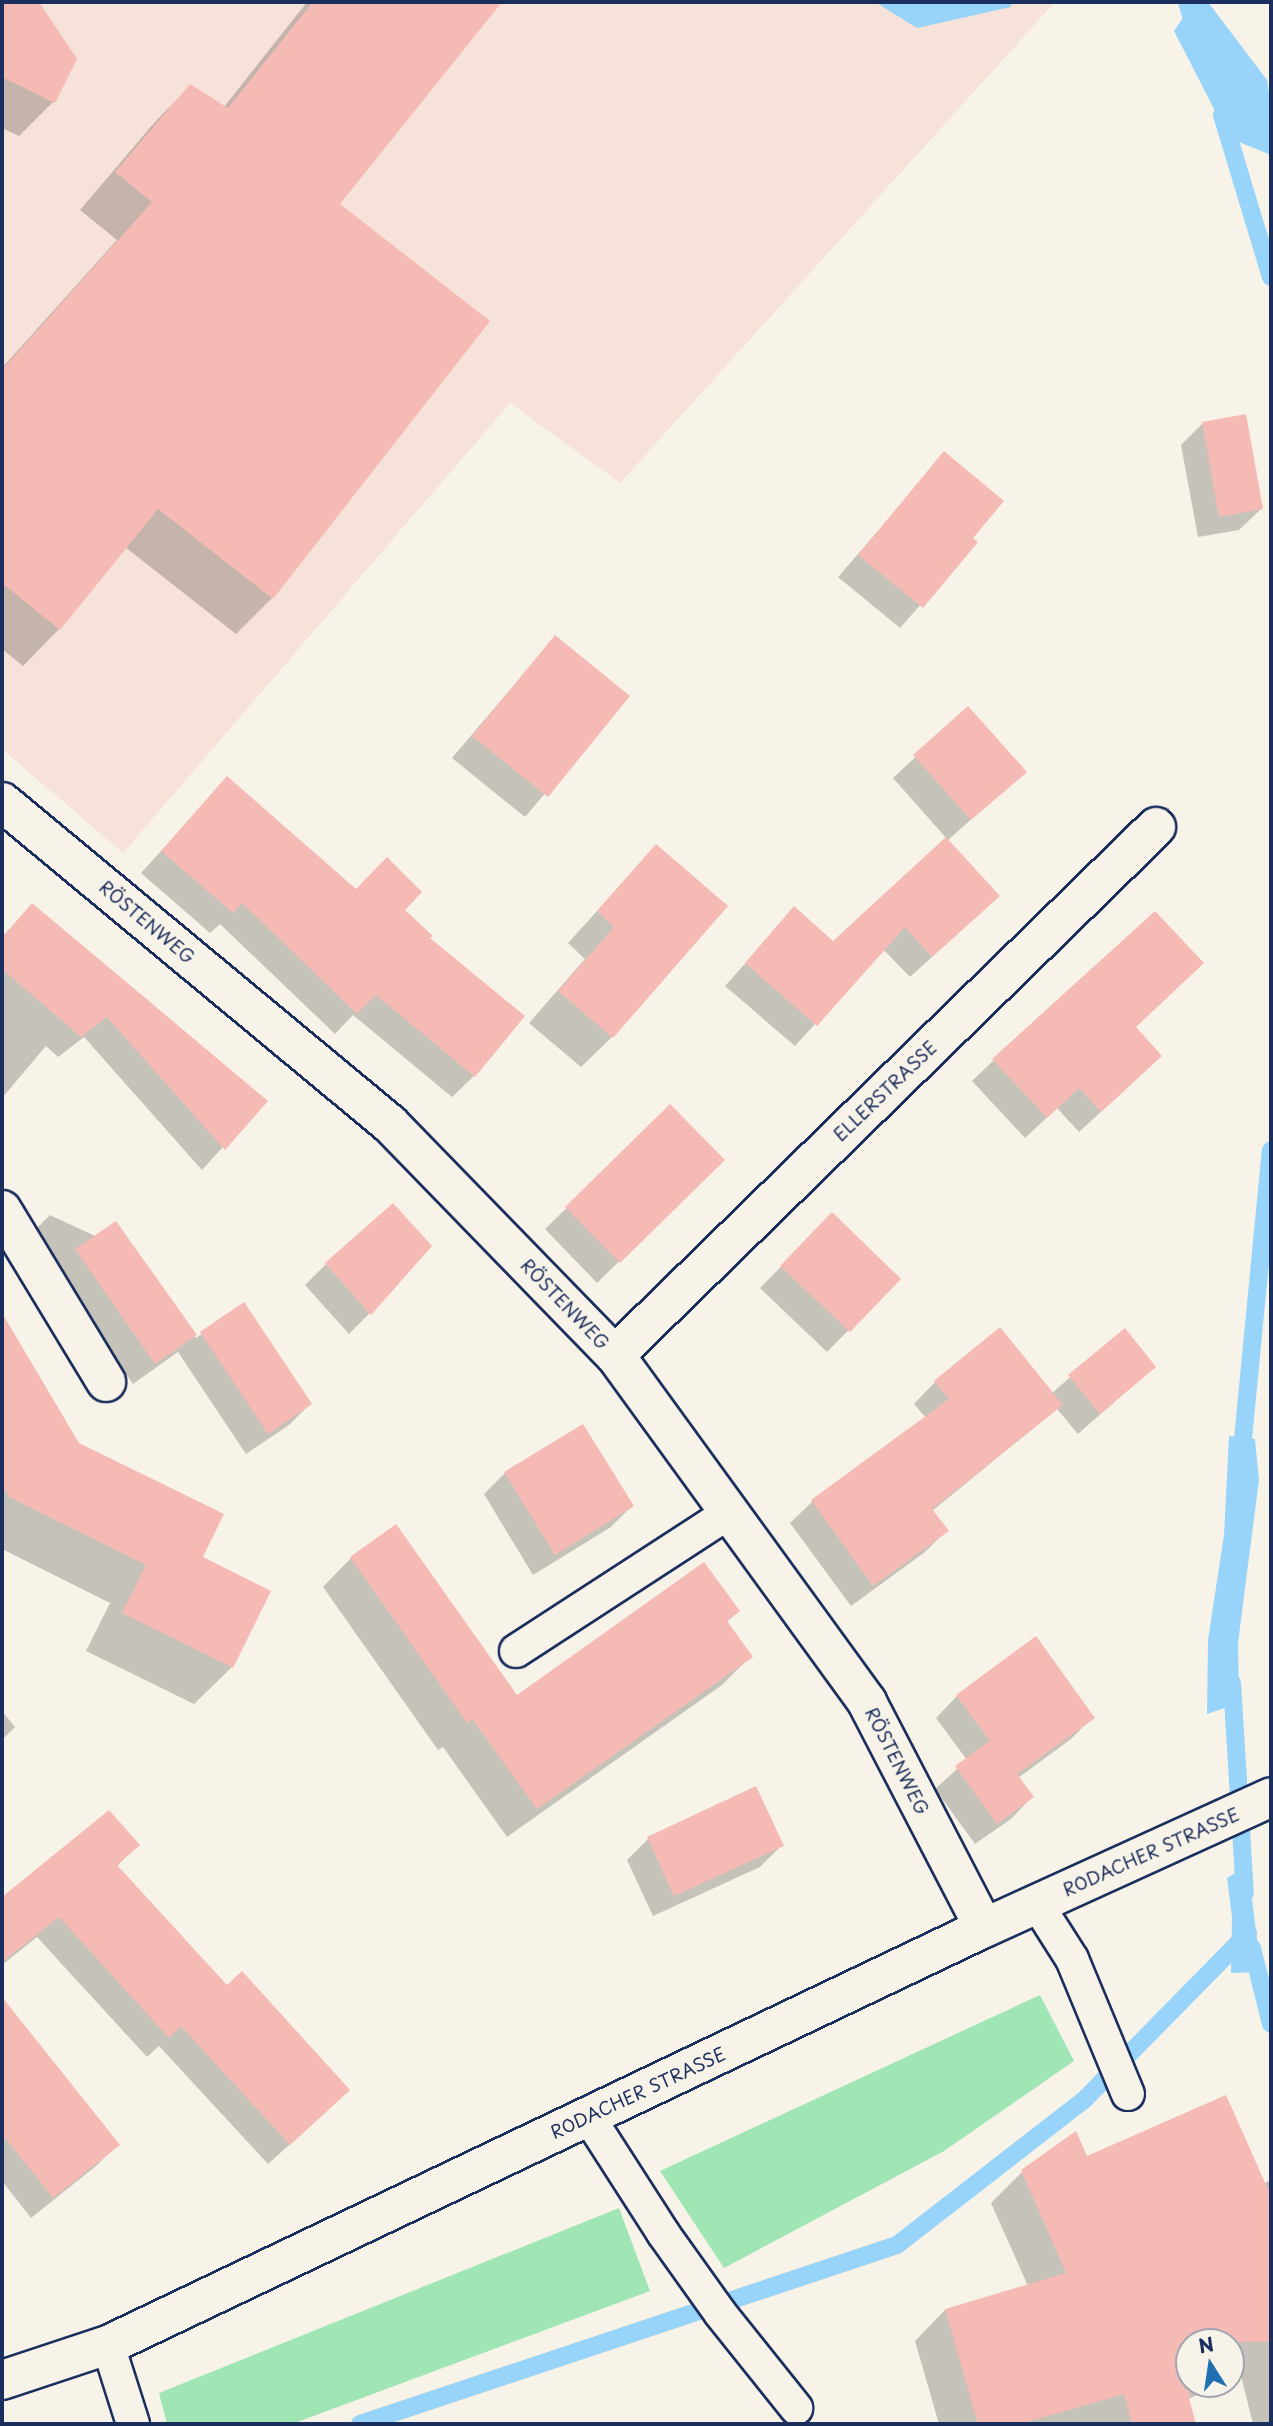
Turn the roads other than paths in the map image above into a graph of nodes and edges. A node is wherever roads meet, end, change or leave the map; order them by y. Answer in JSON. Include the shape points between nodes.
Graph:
{"nodes":[{"id":1,"x":2,"y":802,"type":"edge"},
{"id":2,"x":1156,"y":827,"type":"dead end"},
{"id":3,"x":2,"y":1210,"type":"edge"},
{"id":4,"x":615,"y":1355,"type":"junction"},
{"id":5,"x":106,"y":1382,"type":"dead end"},
{"id":6,"x":730,"y":1511,"type":"junction"},
{"id":7,"x":516,"y":1651,"type":"dead end"},
{"id":8,"x":1271,"y":1797,"type":"edge"},
{"id":9,"x":1037,"y":1903,"type":"junction"},
{"id":10,"x":984,"y":1928,"type":"junction"},
{"id":11,"x":1128,"y":2094,"type":"dead end"},
{"id":12,"x":588,"y":2116,"type":"junction"},
{"id":13,"x":108,"y":2345,"type":"junction"},
{"id":14,"x":2,"y":2381,"type":"edge"},
{"id":15,"x":796,"y":2408,"type":"dead end"},
{"id":16,"x":133,"y":2424,"type":"edge"}],
"edges":[{"from":1,"to":4,"type":"street","name":"RÖSTENWEG","via":[[390,1124]]},
{"from":2,"to":4,"type":"street","name":"ELLERSTRASSE"},
{"from":3,"to":5,"type":"street"},
{"from":4,"to":6,"type":"street","name":"RÖSTENWEG"},
{"from":6,"to":7,"type":"lane"},
{"from":6,"to":10,"type":"street","name":"RÖSTENWEG","via":[[867,1702]]},
{"from":8,"to":9,"type":"street","name":"RODACHER STRASSE"},
{"from":9,"to":10,"type":"street","name":"RODACHER STRASSE"},
{"from":9,"to":11,"type":"lane","via":[[1072,1959]]},
{"from":10,"to":12,"type":"street","name":"RODACHER STRASSE"},
{"from":12,"to":13,"type":"street","name":"RODACHER STRASSE"},
{"from":12,"to":15,"type":"lane","via":[[663,2233]]},
{"from":13,"to":14,"type":"street","name":"RODACHER STRASSE"},
{"from":13,"to":16,"type":"lane"}]}
